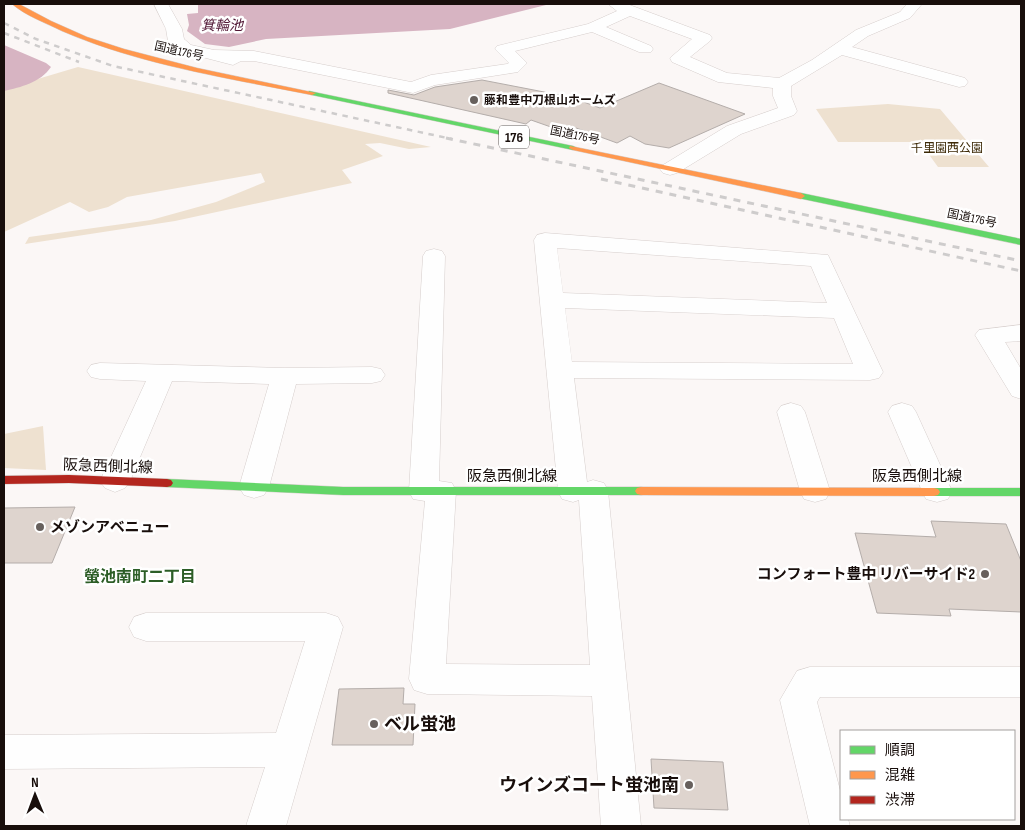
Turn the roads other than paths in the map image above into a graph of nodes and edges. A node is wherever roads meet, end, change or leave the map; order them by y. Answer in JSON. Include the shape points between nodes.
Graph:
{"nodes":[{"id":1,"x":15,"y":4,"type":"edge"},
{"id":2,"x":161,"y":4,"type":"edge"},
{"id":3,"x":615,"y":4,"type":"edge"},
{"id":4,"x":915,"y":4,"type":"edge"},
{"id":5,"x":630,"y":11,"type":"junction"},
{"id":6,"x":593,"y":26,"type":"junction"},
{"id":7,"x":645,"y":49,"type":"dead end"},
{"id":8,"x":839,"y":50,"type":"junction"},
{"id":9,"x":214,"y":55,"type":"junction"},
{"id":10,"x":959,"y":82,"type":"dead end"},
{"id":11,"x":782,"y":84,"type":"junction"},
{"id":12,"x":390,"y":110,"type":"junction"},
{"id":13,"x":670,"y":169,"type":"junction"},
{"id":14,"x":1021,"y":242,"type":"edge"},
{"id":15,"x":434,"y":256,"type":"dead end"},
{"id":16,"x":551,"y":300,"type":"junction"},
{"id":17,"x":842,"y":311,"type":"junction"},
{"id":18,"x":1021,"y":333,"type":"edge"},
{"id":19,"x":560,"y":370,"type":"junction"},
{"id":20,"x":100,"y":371,"type":"dead end"},
{"id":21,"x":162,"y":374,"type":"junction"},
{"id":22,"x":372,"y":375,"type":"dead end"},
{"id":23,"x":285,"y":376,"type":"junction"},
{"id":24,"x":1021,"y":390,"type":"edge"},
{"id":25,"x":791,"y":412,"type":"dead end"},
{"id":26,"x":902,"y":412,"type":"dead end"},
{"id":27,"x":4,"y":480,"type":"edge"},
{"id":28,"x":115,"y":481,"type":"junction"},
{"id":29,"x":254,"y":487,"type":"junction"},
{"id":30,"x":432,"y":491,"type":"junction"},
{"id":31,"x":583,"y":491,"type":"junction"},
{"id":32,"x":815,"y":491,"type":"junction"},
{"id":33,"x":936,"y":491,"type":"junction"},
{"id":34,"x":1021,"y":492,"type":"edge"},
{"id":35,"x":146,"y":627,"type":"dead end"},
{"id":36,"x":607,"y":681,"type":"junction"},
{"id":37,"x":1021,"y":682,"type":"edge"},
{"id":38,"x":289,"y":750,"type":"junction"},
{"id":39,"x":4,"y":752,"type":"edge"},
{"id":40,"x":266,"y":826,"type":"edge"},
{"id":41,"x":621,"y":826,"type":"edge"},
{"id":42,"x":830,"y":826,"type":"edge"}],
"edges":[{"from":1,"to":12,"type":"main road","name":"国道176号","number":"176","via":[[59,29],[138,56]]},
{"from":2,"to":9,"type":"street","via":[[174,29],[176,41],[185,48]]},
{"from":3,"to":5,"type":"street"},
{"from":4,"to":8,"type":"street","via":[[905,15],[862,33]]},
{"from":5,"to":6,"type":"street"},
{"from":5,"to":11,"type":"street","via":[[704,38],[678,58],[724,78]]},
{"from":6,"to":7,"type":"street"},
{"from":6,"to":9,"type":"street","via":[[503,49],[519,63],[512,68],[431,80],[413,88],[254,56]]},
{"from":8,"to":10,"type":"street"},
{"from":8,"to":11,"type":"street"},
{"from":9,"to":12,"type":"street","via":[[367,92],[387,100]]},
{"from":11,"to":13,"type":"street","via":[[782,96],[788,111],[734,130]]},
{"from":12,"to":13,"type":"main road","name":"国道176号","number":"176"},
{"from":13,"to":14,"type":"main road","name":"国道176号","number":"176"},
{"from":15,"to":30,"type":"street"},
{"from":16,"to":17,"type":"street"},
{"from":16,"to":17,"type":"street","via":[[545,240],[820,260]]},
{"from":16,"to":19,"type":"street"},
{"from":17,"to":19,"type":"street","via":[[870,372]]},
{"from":18,"to":24,"type":"street","via":[[988,335]]},
{"from":19,"to":31,"type":"street"},
{"from":20,"to":21,"type":"street"},
{"from":21,"to":23,"type":"street"},
{"from":21,"to":28,"type":"street"},
{"from":22,"to":23,"type":"street"},
{"from":23,"to":29,"type":"street"},
{"from":25,"to":32,"type":"street"},
{"from":26,"to":33,"type":"street"},
{"from":27,"to":28,"type":"main road","name":"阪急西側北線"},
{"from":28,"to":29,"type":"main road","name":"阪急西側北線"},
{"from":29,"to":30,"type":"main road","name":"阪急西側北線"},
{"from":30,"to":31,"type":"main road","name":"阪急西側北線"},
{"from":30,"to":36,"type":"street","via":[[427,679]]},
{"from":31,"to":32,"type":"main road","name":"阪急西側北線"},
{"from":31,"to":36,"type":"street"},
{"from":32,"to":33,"type":"main road","name":"阪急西側北線"},
{"from":33,"to":34,"type":"main road","name":"阪急西側北線"},
{"from":35,"to":38,"type":"street","via":[[326,627]]},
{"from":36,"to":41,"type":"street"},
{"from":37,"to":42,"type":"street","via":[[810,682],[798,700]]},
{"from":38,"to":39,"type":"street"},
{"from":38,"to":40,"type":"street"}]}
